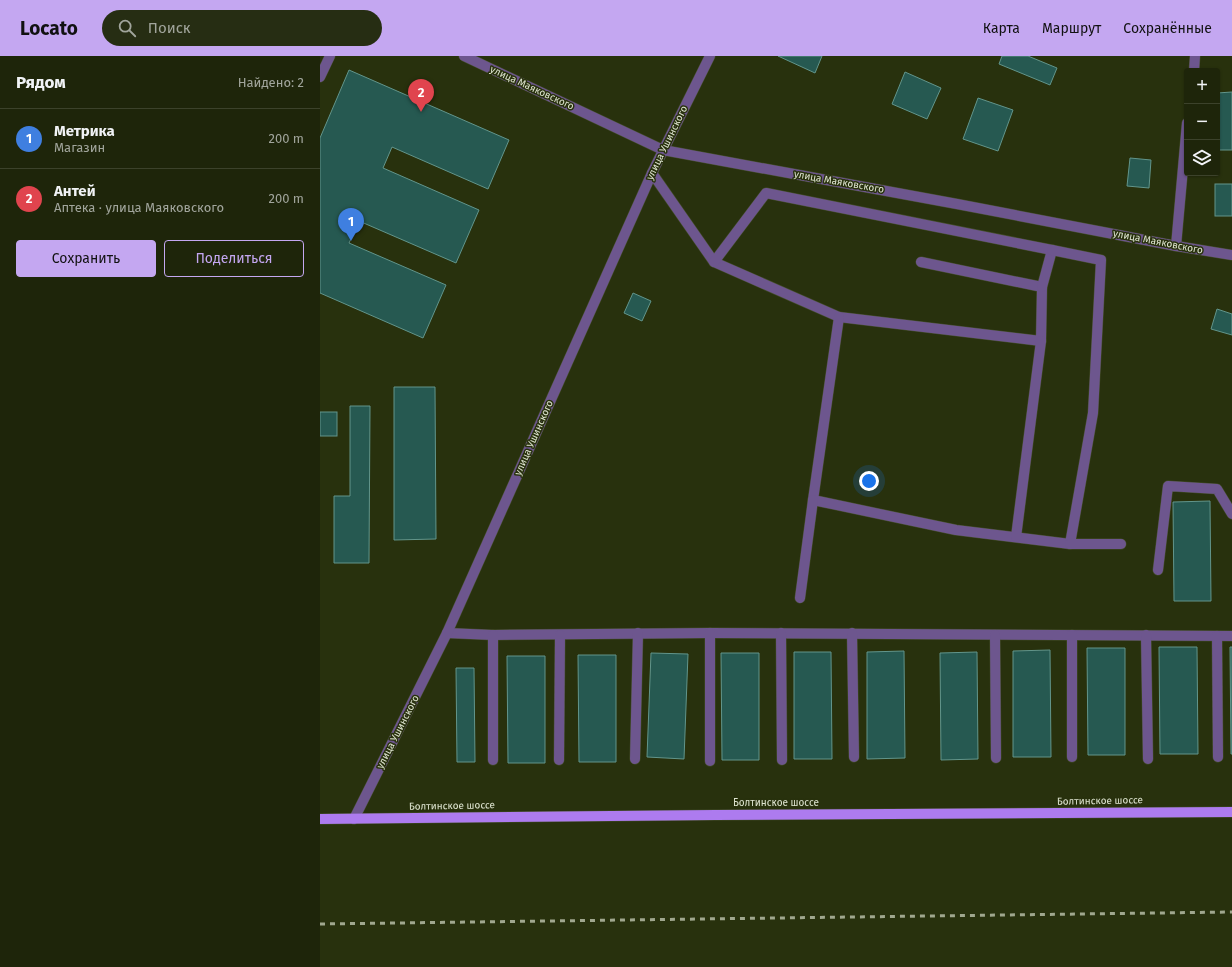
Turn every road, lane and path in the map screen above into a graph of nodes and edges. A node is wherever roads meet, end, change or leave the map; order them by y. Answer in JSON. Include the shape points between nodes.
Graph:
{"nodes":[{"id":1,"x":330,"y":56,"type":"edge"},
{"id":2,"x":464,"y":56,"type":"edge"},
{"id":3,"x":710,"y":56,"type":"edge"},
{"id":4,"x":1195,"y":56,"type":"edge"},
{"id":5,"x":1194,"y":68,"type":"edge"},
{"id":6,"x":320,"y":77,"type":"edge"},
{"id":7,"x":1186,"y":140,"type":"edge"},
{"id":8,"x":663,"y":150,"type":"junction"},
{"id":9,"x":652,"y":173,"type":"junction"},
{"id":10,"x":1176,"y":246,"type":"junction"},
{"id":11,"x":1052,"y":250,"type":"junction"},
{"id":12,"x":1232,"y":256,"type":"edge"},
{"id":13,"x":714,"y":262,"type":"junction"},
{"id":14,"x":921,"y":262,"type":"dead end"},
{"id":15,"x":1042,"y":286,"type":"junction"},
{"id":16,"x":839,"y":317,"type":"junction"},
{"id":17,"x":1041,"y":341,"type":"junction"},
{"id":18,"x":813,"y":500,"type":"junction"},
{"id":19,"x":1232,"y":514,"type":"edge"},
{"id":20,"x":1016,"y":537,"type":"junction"},
{"id":21,"x":1070,"y":544,"type":"junction"},
{"id":22,"x":1121,"y":544,"type":"dead end"},
{"id":23,"x":1158,"y":570,"type":"dead end"},
{"id":24,"x":800,"y":598,"type":"dead end"},
{"id":25,"x":447,"y":633,"type":"junction"},
{"id":26,"x":638,"y":633,"type":"junction"},
{"id":27,"x":710,"y":633,"type":"junction"},
{"id":28,"x":781,"y":633,"type":"junction"},
{"id":29,"x":852,"y":633,"type":"junction"},
{"id":30,"x":493,"y":635,"type":"junction"},
{"id":31,"x":995,"y":635,"type":"junction"},
{"id":32,"x":1072,"y":635,"type":"junction"},
{"id":33,"x":1146,"y":635,"type":"junction"},
{"id":34,"x":560,"y":636,"type":"junction"},
{"id":35,"x":1217,"y":636,"type":"junction"},
{"id":36,"x":1232,"y":636,"type":"edge"},
{"id":37,"x":854,"y":757,"type":"dead end"},
{"id":38,"x":1072,"y":757,"type":"dead end"},
{"id":39,"x":1218,"y":757,"type":"dead end"},
{"id":40,"x":996,"y":758,"type":"dead end"},
{"id":41,"x":635,"y":759,"type":"dead end"},
{"id":42,"x":1148,"y":759,"type":"dead end"},
{"id":43,"x":493,"y":760,"type":"dead end"},
{"id":44,"x":559,"y":760,"type":"dead end"},
{"id":45,"x":782,"y":760,"type":"dead end"},
{"id":46,"x":710,"y":761,"type":"dead end"},
{"id":47,"x":1232,"y":812,"type":"edge"},
{"id":48,"x":320,"y":819,"type":"edge"},
{"id":49,"x":354,"y":819,"type":"junction"}],
"edges":[{"from":1,"to":6,"type":"street"},
{"from":2,"to":8,"type":"street","name":"улица Маяковского"},
{"from":3,"to":8,"type":"street","name":"улица Ушинского"},
{"from":4,"to":5,"type":"street"},
{"from":7,"to":10,"type":"street"},
{"from":8,"to":9,"type":"street","name":"улица Ушинского"},
{"from":8,"to":10,"type":"street","name":"улица Маяковского"},
{"from":9,"to":13,"type":"street"},
{"from":9,"to":25,"type":"street","name":"улица Ушинского"},
{"from":10,"to":12,"type":"street","name":"улица Маяковского"},
{"from":11,"to":13,"type":"street","via":[[766,193]]},
{"from":11,"to":15,"type":"street"},
{"from":11,"to":21,"type":"street","via":[[1101,260],[1093,413]]},
{"from":13,"to":16,"type":"street"},
{"from":14,"to":15,"type":"street"},
{"from":15,"to":17,"type":"street"},
{"from":16,"to":17,"type":"street"},
{"from":16,"to":18,"type":"street"},
{"from":17,"to":20,"type":"street"},
{"from":18,"to":20,"type":"street","via":[[956,530]]},
{"from":18,"to":24,"type":"street"},
{"from":19,"to":23,"type":"street","via":[[1217,489],[1168,486]]},
{"from":20,"to":21,"type":"street"},
{"from":21,"to":22,"type":"street"},
{"from":25,"to":30,"type":"street"},
{"from":25,"to":49,"type":"street","name":"улица Ушинского"},
{"from":26,"to":27,"type":"street"},
{"from":26,"to":34,"type":"street"},
{"from":26,"to":41,"type":"street"},
{"from":27,"to":28,"type":"street"},
{"from":27,"to":46,"type":"street"},
{"from":28,"to":29,"type":"street"},
{"from":28,"to":45,"type":"street"},
{"from":29,"to":31,"type":"street"},
{"from":29,"to":37,"type":"street"},
{"from":30,"to":34,"type":"street"},
{"from":30,"to":43,"type":"street"},
{"from":31,"to":32,"type":"street"},
{"from":31,"to":40,"type":"street"},
{"from":32,"to":33,"type":"street"},
{"from":32,"to":38,"type":"street"},
{"from":33,"to":35,"type":"street"},
{"from":33,"to":42,"type":"street"},
{"from":34,"to":44,"type":"street"},
{"from":35,"to":36,"type":"street"},
{"from":35,"to":39,"type":"street"},
{"from":47,"to":49,"type":"main road","name":"Болтинское шоссе"},
{"from":48,"to":49,"type":"main road","name":"Болтинское шоссе"}]}
